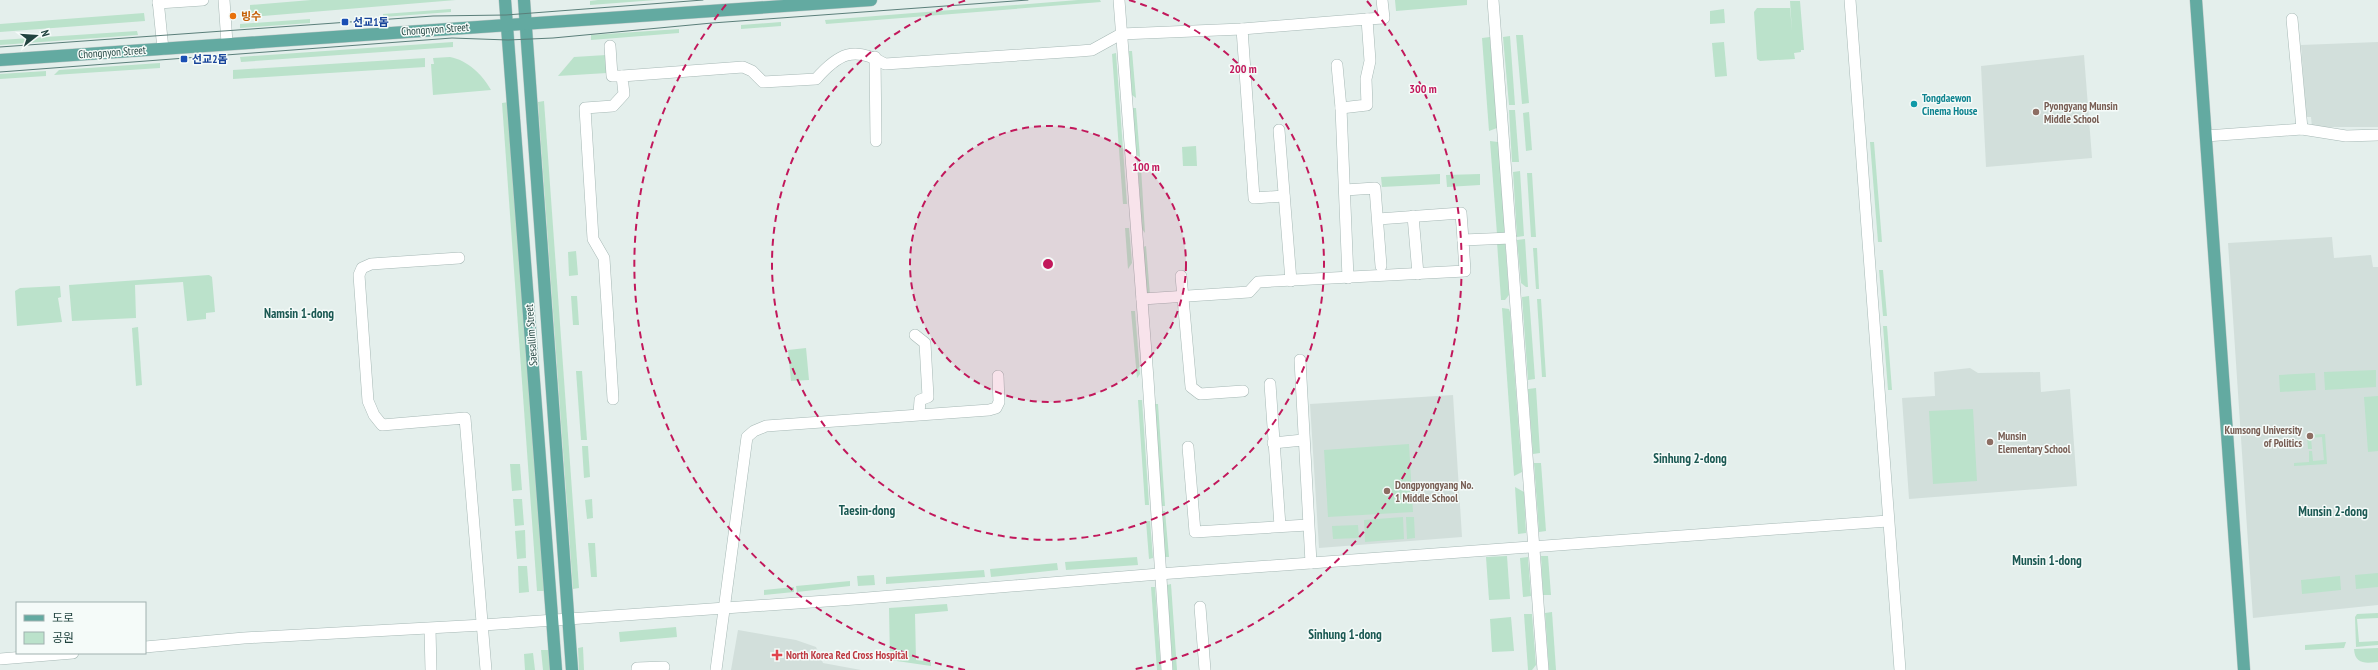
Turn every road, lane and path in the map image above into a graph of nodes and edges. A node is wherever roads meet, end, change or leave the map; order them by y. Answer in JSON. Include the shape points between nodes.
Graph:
{"nodes":[{"id":1,"x":203,"y":0,"type":"edge"},
{"id":2,"x":224,"y":0,"type":"edge"},
{"id":3,"x":505,"y":0,"type":"edge"},
{"id":4,"x":524,"y":0,"type":"edge"},
{"id":5,"x":871,"y":0,"type":"edge"},
{"id":6,"x":1119,"y":0,"type":"edge"},
{"id":7,"x":1382,"y":0,"type":"edge"},
{"id":8,"x":1493,"y":0,"type":"edge"},
{"id":9,"x":1850,"y":0,"type":"edge"},
{"id":10,"x":2196,"y":0,"type":"edge"},
{"id":11,"x":158,"y":2,"type":"edge"},
{"id":12,"x":824,"y":2,"type":"edge"},
{"id":13,"x":1367,"y":19,"type":"junction"},
{"id":14,"x":2292,"y":19,"type":"dead end"},
{"id":15,"x":526,"y":25,"type":"junction"},
{"id":16,"x":508,"y":26,"type":"junction"},
{"id":17,"x":1242,"y":29,"type":"junction"},
{"id":18,"x":1122,"y":34,"type":"junction"},
{"id":19,"x":227,"y":44,"type":"junction"},
{"id":20,"x":610,"y":46,"type":"dead end"},
{"id":21,"x":163,"y":49,"type":"junction"},
{"id":22,"x":875,"y":57,"type":"junction"},
{"id":23,"x":0,"y":60,"type":"edge"},
{"id":24,"x":1337,"y":65,"type":"dead end"},
{"id":25,"x":622,"y":76,"type":"junction"},
{"id":26,"x":1341,"y":108,"type":"junction"},
{"id":27,"x":2302,"y":129,"type":"junction"},
{"id":28,"x":1279,"y":130,"type":"dead end"},
{"id":29,"x":2378,"y":135,"type":"edge"},
{"id":30,"x":2206,"y":136,"type":"junction"},
{"id":31,"x":876,"y":141,"type":"dead end"},
{"id":32,"x":1345,"y":190,"type":"junction"},
{"id":33,"x":1284,"y":196,"type":"junction"},
{"id":34,"x":1413,"y":216,"type":"junction"},
{"id":35,"x":1378,"y":219,"type":"junction"},
{"id":36,"x":1511,"y":238,"type":"junction"},
{"id":37,"x":1463,"y":240,"type":"junction"},
{"id":38,"x":459,"y":258,"type":"dead end"},
{"id":39,"x":1381,"y":266,"type":"dead end"},
{"id":40,"x":1418,"y":274,"type":"junction"},
{"id":41,"x":1181,"y":276,"type":"dead end"},
{"id":42,"x":1348,"y":278,"type":"junction"},
{"id":43,"x":1291,"y":281,"type":"junction"},
{"id":44,"x":1183,"y":297,"type":"junction"},
{"id":45,"x":1142,"y":299,"type":"junction"},
{"id":46,"x":915,"y":336,"type":"dead end"},
{"id":47,"x":1300,"y":360,"type":"dead end"},
{"id":48,"x":998,"y":376,"type":"dead end"},
{"id":49,"x":1270,"y":384,"type":"dead end"},
{"id":50,"x":1243,"y":391,"type":"dead end"},
{"id":51,"x":614,"y":399,"type":"dead end"},
{"id":52,"x":920,"y":414,"type":"junction"},
{"id":53,"x":1303,"y":440,"type":"junction"},
{"id":54,"x":1273,"y":442,"type":"junction"},
{"id":55,"x":1188,"y":447,"type":"dead end"},
{"id":56,"x":1888,"y":521,"type":"junction"},
{"id":57,"x":1308,"y":525,"type":"junction"},
{"id":58,"x":1280,"y":526,"type":"junction"},
{"id":59,"x":1534,"y":547,"type":"junction"},
{"id":60,"x":1312,"y":563,"type":"junction"},
{"id":61,"x":1159,"y":574,"type":"junction"},
{"id":62,"x":725,"y":606,"type":"junction"},
{"id":63,"x":1200,"y":607,"type":"dead end"},
{"id":64,"x":568,"y":619,"type":"junction"},
{"id":65,"x":552,"y":620,"type":"junction"},
{"id":66,"x":483,"y":625,"type":"junction"},
{"id":67,"x":430,"y":628,"type":"junction"},
{"id":68,"x":146,"y":647,"type":"edge"},
{"id":69,"x":61,"y":654,"type":"edge"},
{"id":70,"x":0,"y":659,"type":"edge"},
{"id":71,"x":664,"y":667,"type":"dead end"},
{"id":72,"x":431,"y":670,"type":"edge"},
{"id":73,"x":486,"y":670,"type":"edge"},
{"id":74,"x":556,"y":670,"type":"edge"},
{"id":75,"x":572,"y":670,"type":"edge"},
{"id":76,"x":637,"y":670,"type":"edge"},
{"id":77,"x":716,"y":670,"type":"edge"},
{"id":78,"x":1167,"y":670,"type":"edge"},
{"id":79,"x":1205,"y":670,"type":"edge"},
{"id":80,"x":1543,"y":670,"type":"edge"},
{"id":81,"x":1900,"y":670,"type":"edge"},
{"id":82,"x":2244,"y":670,"type":"edge"}],
"edges":[{"from":1,"to":11,"type":"street"},
{"from":2,"to":19,"type":"street"},
{"from":3,"to":16,"type":"main road","name":"Saesallim Street"},
{"from":4,"to":15,"type":"main road","name":"Saesallim Street"},
{"from":5,"to":12,"type":"main road","name":"Chongnyon Street"},
{"from":6,"to":18,"type":"street"},
{"from":7,"to":13,"type":"street","via":[[1384,18]]},
{"from":8,"to":36,"type":"street"},
{"from":9,"to":56,"type":"street"},
{"from":10,"to":30,"type":"main road"},
{"from":11,"to":21,"type":"street"},
{"from":12,"to":15,"type":"main road","name":"Chongnyon Street"},
{"from":13,"to":17,"type":"street"},
{"from":13,"to":26,"type":"street","via":[[1370,61],[1366,79],[1367,105]]},
{"from":14,"to":27,"type":"street"},
{"from":15,"to":16,"type":"main road","name":"Chongnyon Street"},
{"from":15,"to":64,"type":"main road","name":"Saesallim Street"},
{"from":16,"to":19,"type":"main road","name":"Chongnyon Street"},
{"from":16,"to":65,"type":"main road","name":"Saesallim Street"},
{"from":17,"to":18,"type":"street"},
{"from":17,"to":33,"type":"street","via":[[1254,198]]},
{"from":18,"to":22,"type":"street","via":[[1092,50],[885,64]]},
{"from":18,"to":45,"type":"street"},
{"from":19,"to":21,"type":"main road","name":"Chongnyon Street"},
{"from":20,"to":25,"type":"street","via":[[612,76]]},
{"from":21,"to":23,"type":"main road","name":"Chongnyon Street"},
{"from":22,"to":25,"type":"street","via":[[862,54],[841,56],[831,61],[816,79],[764,82],[743,67]]},
{"from":22,"to":31,"type":"street"},
{"from":24,"to":26,"type":"street"},
{"from":25,"to":51,"type":"street","via":[[624,94],[613,106],[585,108],[593,239],[604,258]]},
{"from":26,"to":32,"type":"street"},
{"from":27,"to":29,"type":"street","via":[[2346,136]]},
{"from":27,"to":30,"type":"street"},
{"from":28,"to":33,"type":"street"},
{"from":30,"to":82,"type":"main road"},
{"from":32,"to":35,"type":"street","via":[[1375,188]]},
{"from":32,"to":42,"type":"street"},
{"from":33,"to":43,"type":"street"},
{"from":34,"to":35,"type":"street"},
{"from":34,"to":37,"type":"street","via":[[1461,213]]},
{"from":34,"to":40,"type":"street"},
{"from":35,"to":39,"type":"street"},
{"from":36,"to":37,"type":"street"},
{"from":36,"to":59,"type":"street"},
{"from":37,"to":40,"type":"street","via":[[1465,271]]},
{"from":38,"to":66,"type":"street","via":[[371,264],[362,268],[359,275],[368,401],[374,415],[382,425],[465,418]]},
{"from":40,"to":42,"type":"street"},
{"from":41,"to":44,"type":"street"},
{"from":42,"to":43,"type":"street"},
{"from":43,"to":44,"type":"street","via":[[1258,282],[1249,292]]},
{"from":44,"to":45,"type":"street"},
{"from":44,"to":50,"type":"street","via":[[1191,387],[1200,394]]},
{"from":45,"to":61,"type":"street"},
{"from":46,"to":52,"type":"street","via":[[925,343],[928,397],[920,400]]},
{"from":47,"to":53,"type":"street"},
{"from":48,"to":52,"type":"street","via":[[999,402],[996,408]]},
{"from":49,"to":54,"type":"street"},
{"from":52,"to":62,"type":"street","via":[[766,426],[754,431],[747,438]]},
{"from":53,"to":54,"type":"street"},
{"from":53,"to":57,"type":"street"},
{"from":54,"to":58,"type":"street"},
{"from":55,"to":58,"type":"street","via":[[1195,532]]},
{"from":56,"to":59,"type":"street"},
{"from":56,"to":81,"type":"street"},
{"from":57,"to":58,"type":"street"},
{"from":57,"to":60,"type":"street"},
{"from":59,"to":60,"type":"street"},
{"from":59,"to":80,"type":"street"},
{"from":60,"to":61,"type":"street"},
{"from":61,"to":62,"type":"street","via":[[854,599]]},
{"from":61,"to":78,"type":"street"},
{"from":62,"to":64,"type":"street"},
{"from":62,"to":77,"type":"street"},
{"from":63,"to":79,"type":"street"},
{"from":64,"to":65,"type":"street"},
{"from":64,"to":75,"type":"main road","name":"Saesallim Street"},
{"from":65,"to":66,"type":"street"},
{"from":65,"to":74,"type":"main road","name":"Saesallim Street"},
{"from":66,"to":67,"type":"street"},
{"from":66,"to":73,"type":"street"},
{"from":67,"to":68,"type":"street","via":[[244,638]]},
{"from":67,"to":72,"type":"street"},
{"from":69,"to":70,"type":"street"},
{"from":71,"to":76,"type":"street"}]}
